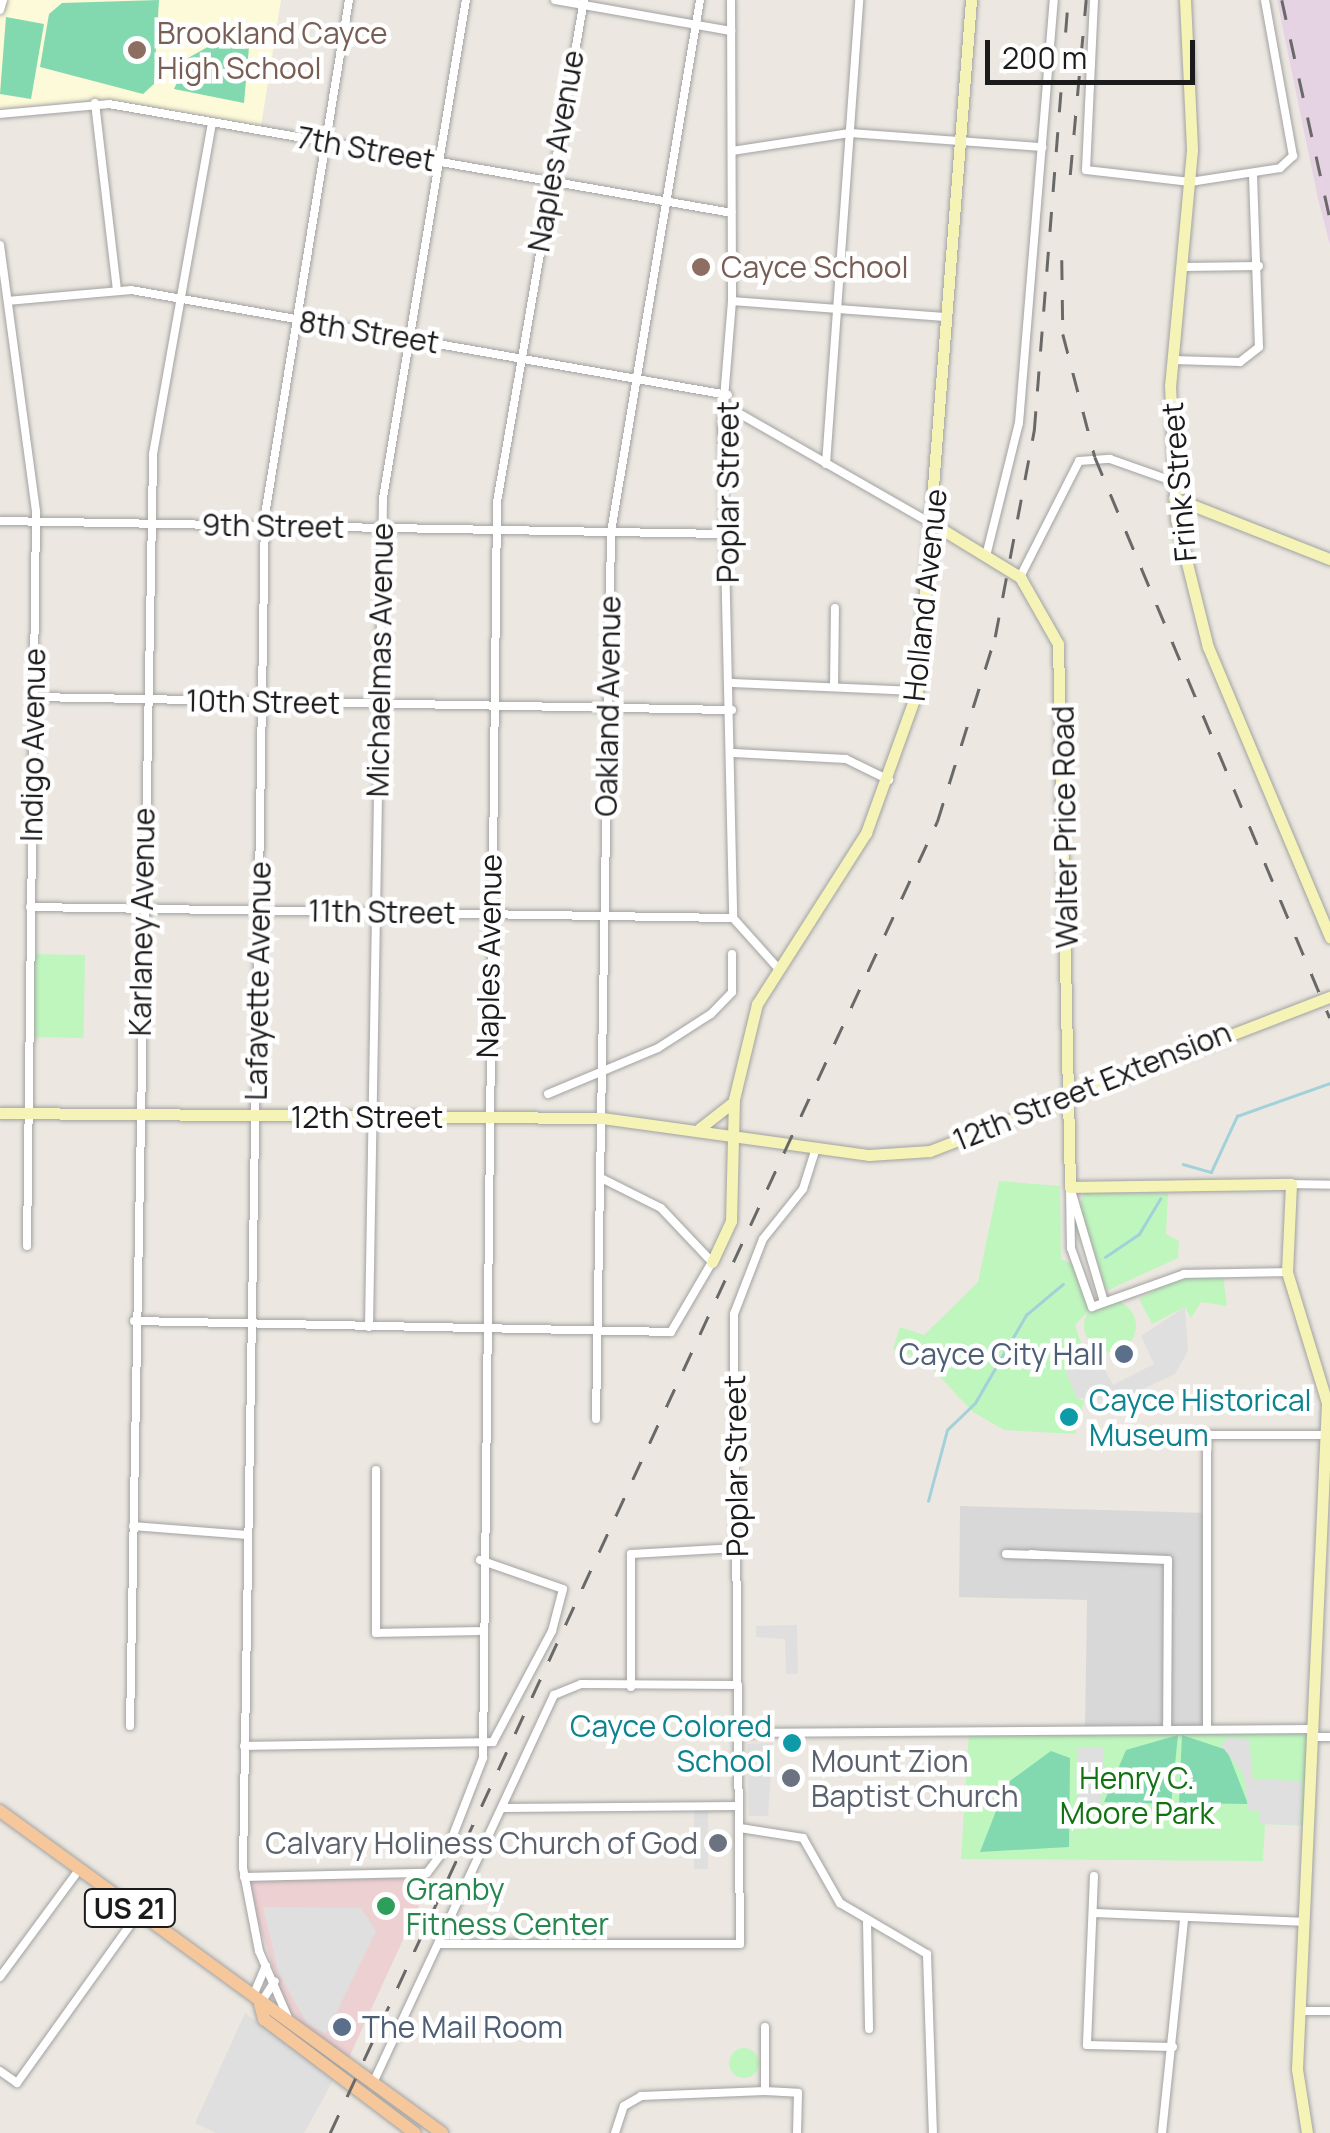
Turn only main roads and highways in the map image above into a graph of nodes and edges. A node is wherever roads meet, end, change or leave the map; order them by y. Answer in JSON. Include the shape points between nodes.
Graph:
{"nodes":[{"id":1,"x":0,"y":1811,"type":"edge"},
{"id":2,"x":255,"y":2001,"type":"junction"},
{"id":3,"x":415,"y":2133,"type":"edge"},
{"id":4,"x":442,"y":2133,"type":"edge"}],
"edges":[{"from":1,"to":2,"type":"main road","number":"US 21"},
{"from":2,"to":3,"type":"main road","number":"US 21","via":[[264,2019]]},
{"from":2,"to":4,"type":"main road","number":"US 21"}]}
